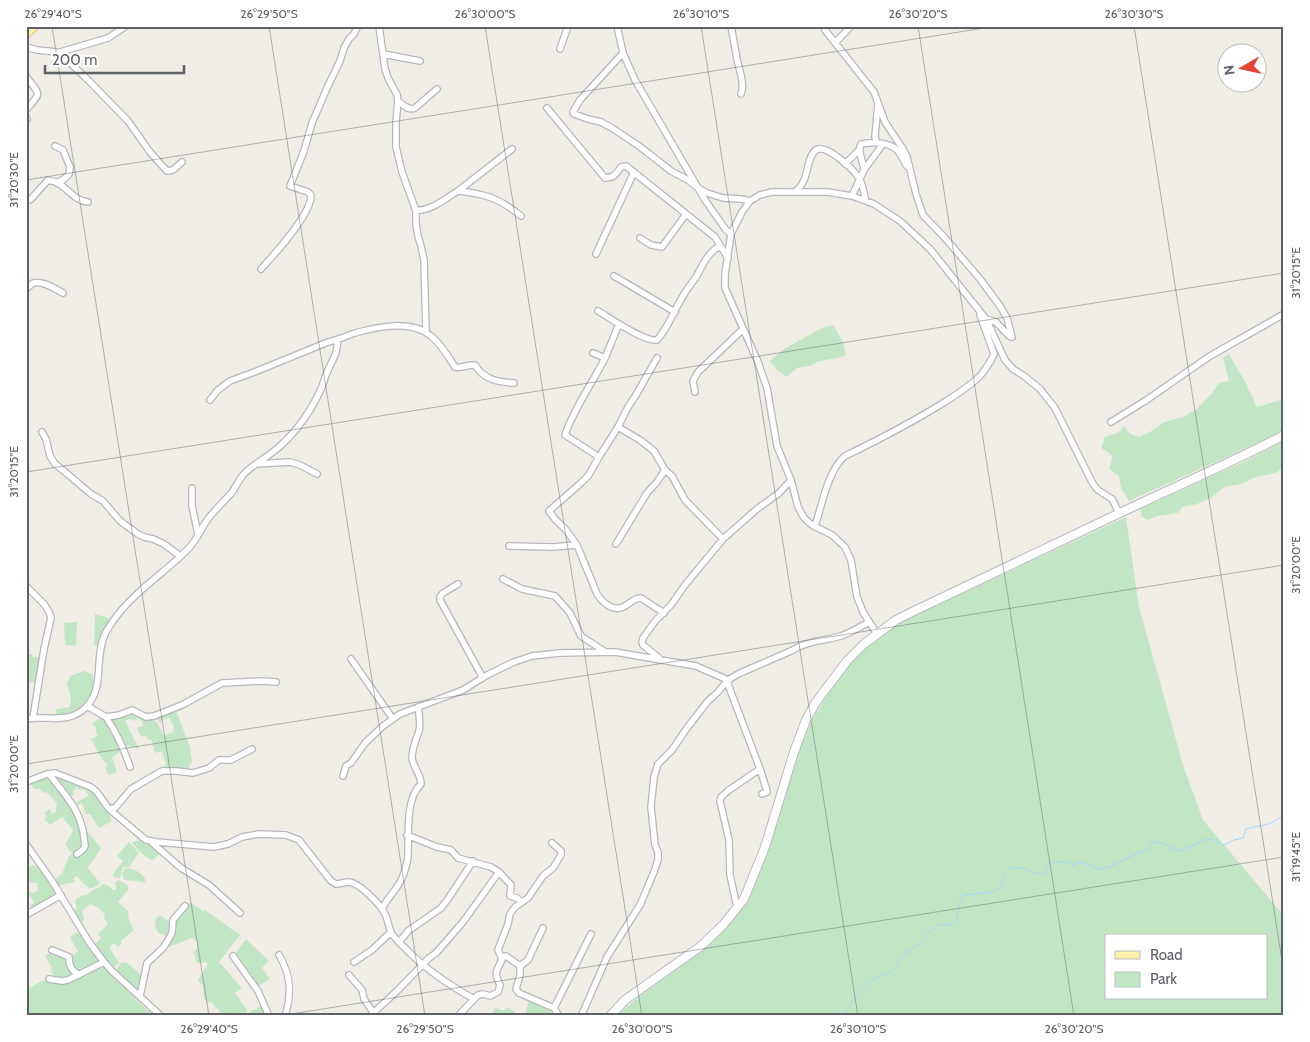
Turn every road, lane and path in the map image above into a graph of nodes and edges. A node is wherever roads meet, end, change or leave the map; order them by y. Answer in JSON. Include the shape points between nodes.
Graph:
{"nodes":[{"id":1,"x":34,"y":26,"type":"edge"},
{"id":2,"x":126,"y":26,"type":"edge"},
{"id":3,"x":358,"y":26,"type":"edge"},
{"id":4,"x":379,"y":26,"type":"edge"},
{"id":5,"x":568,"y":26,"type":"edge"},
{"id":6,"x":617,"y":26,"type":"edge"},
{"id":7,"x":731,"y":26,"type":"edge"},
{"id":8,"x":851,"y":26,"type":"edge"},
{"id":9,"x":825,"y":30,"type":"dead end"},
{"id":10,"x":26,"y":33,"type":"edge"},
{"id":11,"x":836,"y":43,"type":"junction"},
{"id":12,"x":26,"y":47,"type":"edge"},
{"id":13,"x":560,"y":49,"type":"dead end"},
{"id":14,"x":57,"y":53,"type":"junction"},
{"id":15,"x":623,"y":53,"type":"junction"},
{"id":16,"x":383,"y":54,"type":"junction"},
{"id":17,"x":420,"y":61,"type":"dead end"},
{"id":18,"x":26,"y":76,"type":"edge"},
{"id":19,"x":437,"y":89,"type":"dead end"},
{"id":20,"x":741,"y":94,"type":"dead end"},
{"id":21,"x":398,"y":101,"type":"junction"},
{"id":22,"x":879,"y":103,"type":"junction"},
{"id":23,"x":547,"y":108,"type":"dead end"},
{"id":24,"x":26,"y":110,"type":"edge"},
{"id":25,"x":880,"y":143,"type":"junction"},
{"id":26,"x":54,"y":146,"type":"dead end"},
{"id":27,"x":512,"y":149,"type":"dead end"},
{"id":28,"x":859,"y":150,"type":"junction"},
{"id":29,"x":182,"y":162,"type":"dead end"},
{"id":30,"x":845,"y":164,"type":"junction"},
{"id":31,"x":864,"y":170,"type":"junction"},
{"id":32,"x":634,"y":172,"type":"junction"},
{"id":33,"x":911,"y":172,"type":"junction"},
{"id":34,"x":859,"y":179,"type":"junction"},
{"id":35,"x":57,"y":182,"type":"junction"},
{"id":36,"x":698,"y":188,"type":"junction"},
{"id":37,"x":458,"y":191,"type":"junction"},
{"id":38,"x":796,"y":191,"type":"junction"},
{"id":39,"x":852,"y":196,"type":"junction"},
{"id":40,"x":26,"y":200,"type":"edge"},
{"id":41,"x":866,"y":200,"type":"junction"},
{"id":42,"x":750,"y":201,"type":"junction"},
{"id":43,"x":88,"y":202,"type":"dead end"},
{"id":44,"x":416,"y":212,"type":"junction"},
{"id":45,"x":686,"y":214,"type":"junction"},
{"id":46,"x":521,"y":216,"type":"dead end"},
{"id":47,"x":731,"y":234,"type":"junction"},
{"id":48,"x":640,"y":238,"type":"dead end"},
{"id":49,"x":720,"y":246,"type":"junction"},
{"id":50,"x":596,"y":254,"type":"dead end"},
{"id":51,"x":728,"y":258,"type":"junction"},
{"id":52,"x":261,"y":269,"type":"dead end"},
{"id":53,"x":614,"y":276,"type":"dead end"},
{"id":54,"x":26,"y":289,"type":"edge"},
{"id":55,"x":63,"y":293,"type":"dead end"},
{"id":56,"x":978,"y":309,"type":"junction"},
{"id":57,"x":598,"y":311,"type":"dead end"},
{"id":58,"x":675,"y":312,"type":"junction"},
{"id":59,"x":1284,"y":314,"type":"edge"},
{"id":60,"x":986,"y":319,"type":"junction"},
{"id":61,"x":619,"y":324,"type":"junction"},
{"id":62,"x":742,"y":330,"type":"junction"},
{"id":63,"x":426,"y":332,"type":"junction"},
{"id":64,"x":337,"y":340,"type":"junction"},
{"id":65,"x":593,"y":353,"type":"dead end"},
{"id":66,"x":605,"y":358,"type":"junction"},
{"id":67,"x":657,"y":358,"type":"dead end"},
{"id":68,"x":514,"y":383,"type":"dead end"},
{"id":69,"x":695,"y":392,"type":"dead end"},
{"id":70,"x":210,"y":400,"type":"dead end"},
{"id":71,"x":1111,"y":422,"type":"dead end"},
{"id":72,"x":618,"y":427,"type":"junction"},
{"id":73,"x":42,"y":432,"type":"dead end"},
{"id":74,"x":1284,"y":435,"type":"edge"},
{"id":75,"x":599,"y":457,"type":"junction"},
{"id":76,"x":257,"y":464,"type":"junction"},
{"id":77,"x":665,"y":470,"type":"junction"},
{"id":78,"x":317,"y":474,"type":"dead end"},
{"id":79,"x":790,"y":480,"type":"junction"},
{"id":80,"x":192,"y":488,"type":"dead end"},
{"id":81,"x":1119,"y":513,"type":"junction"},
{"id":82,"x":815,"y":526,"type":"junction"},
{"id":83,"x":198,"y":534,"type":"junction"},
{"id":84,"x":722,"y":539,"type":"junction"},
{"id":85,"x":616,"y":544,"type":"dead end"},
{"id":86,"x":577,"y":545,"type":"junction"},
{"id":87,"x":509,"y":546,"type":"dead end"},
{"id":88,"x":180,"y":556,"type":"junction"},
{"id":89,"x":503,"y":579,"type":"dead end"},
{"id":90,"x":458,"y":584,"type":"dead end"},
{"id":91,"x":26,"y":586,"type":"edge"},
{"id":92,"x":664,"y":612,"type":"junction"},
{"id":93,"x":869,"y":622,"type":"junction"},
{"id":94,"x":877,"y":634,"type":"junction"},
{"id":95,"x":605,"y":651,"type":"junction"},
{"id":96,"x":351,"y":659,"type":"dead end"},
{"id":97,"x":660,"y":659,"type":"junction"},
{"id":98,"x":483,"y":678,"type":"junction"},
{"id":99,"x":728,"y":680,"type":"junction"},
{"id":100,"x":276,"y":682,"type":"dead end"},
{"id":101,"x":87,"y":706,"type":"junction"},
{"id":102,"x":418,"y":707,"type":"junction"},
{"id":103,"x":106,"y":717,"type":"junction"},
{"id":104,"x":30,"y":718,"type":"edge"},
{"id":105,"x":393,"y":719,"type":"junction"},
{"id":106,"x":252,"y":749,"type":"dead end"},
{"id":107,"x":130,"y":767,"type":"dead end"},
{"id":108,"x":760,"y":769,"type":"junction"},
{"id":109,"x":49,"y":774,"type":"junction"},
{"id":110,"x":342,"y":776,"type":"dead end"},
{"id":111,"x":26,"y":782,"type":"edge"},
{"id":112,"x":762,"y":794,"type":"dead end"},
{"id":113,"x":109,"y":809,"type":"junction"},
{"id":114,"x":407,"y":835,"type":"junction"},
{"id":115,"x":148,"y":840,"type":"junction"},
{"id":116,"x":552,"y":843,"type":"dead end"},
{"id":117,"x":26,"y":844,"type":"edge"},
{"id":118,"x":77,"y":854,"type":"dead end"},
{"id":119,"x":474,"y":861,"type":"junction"},
{"id":120,"x":499,"y":872,"type":"junction"},
{"id":121,"x":61,"y":895,"type":"junction"},
{"id":122,"x":521,"y":902,"type":"junction"},
{"id":123,"x":185,"y":906,"type":"dead end"},
{"id":124,"x":737,"y":907,"type":"junction"},
{"id":125,"x":382,"y":909,"type":"junction"},
{"id":126,"x":240,"y":913,"type":"dead end"},
{"id":127,"x":26,"y":915,"type":"edge"},
{"id":128,"x":543,"y":928,"type":"dead end"},
{"id":129,"x":391,"y":932,"type":"junction"},
{"id":130,"x":591,"y":934,"type":"dead end"},
{"id":131,"x":400,"y":942,"type":"junction"},
{"id":132,"x":52,"y":950,"type":"dead end"},
{"id":133,"x":279,"y":955,"type":"dead end"},
{"id":134,"x":233,"y":956,"type":"dead end"},
{"id":135,"x":502,"y":957,"type":"junction"},
{"id":136,"x":104,"y":962,"type":"junction"},
{"id":137,"x":354,"y":962,"type":"dead end"},
{"id":138,"x":422,"y":964,"type":"junction"},
{"id":139,"x":520,"y":966,"type":"junction"},
{"id":140,"x":79,"y":975,"type":"junction"},
{"id":141,"x":349,"y":975,"type":"dead end"},
{"id":142,"x":49,"y":979,"type":"dead end"},
{"id":143,"x":140,"y":996,"type":"junction"},
{"id":144,"x":474,"y":999,"type":"junction"},
{"id":145,"x":554,"y":1008,"type":"junction"},
{"id":146,"x":371,"y":1014,"type":"edge"},
{"id":147,"x":161,"y":1016,"type":"edge"},
{"id":148,"x":269,"y":1016,"type":"edge"},
{"id":149,"x":285,"y":1016,"type":"edge"},
{"id":150,"x":458,"y":1016,"type":"edge"},
{"id":151,"x":559,"y":1016,"type":"edge"},
{"id":152,"x":581,"y":1016,"type":"edge"},
{"id":153,"x":610,"y":1016,"type":"edge"}],
"edges":[{"from":1,"to":10,"type":"main road"},
{"from":2,"to":14,"type":"street","via":[[108,38]]},
{"from":3,"to":52,"type":"street","via":[[344,48],[312,123],[290,186],[308,192],[312,198],[285,242]]},
{"from":4,"to":16,"type":"street"},
{"from":5,"to":13,"type":"street"},
{"from":6,"to":15,"type":"street"},
{"from":7,"to":20,"type":"street","via":[[742,83]]},
{"from":8,"to":11,"type":"street"},
{"from":9,"to":11,"type":"street"},
{"from":11,"to":22,"type":"street"},
{"from":12,"to":14,"type":"street"},
{"from":14,"to":29,"type":"street","via":[[128,121],[166,171],[173,170]]},
{"from":15,"to":36,"type":"street","via":[[635,80]]},
{"from":15,"to":36,"type":"street","via":[[580,100],[574,114],[612,128]]},
{"from":16,"to":17,"type":"street"},
{"from":16,"to":21,"type":"street","via":[[388,78]]},
{"from":18,"to":24,"type":"street","via":[[38,93]]},
{"from":19,"to":21,"type":"street","via":[[410,110]]},
{"from":21,"to":44,"type":"street","via":[[396,147]]},
{"from":22,"to":25,"type":"street","via":[[875,136]]},
{"from":22,"to":33,"type":"street"},
{"from":23,"to":32,"type":"street","via":[[605,178],[615,176],[623,166]]},
{"from":25,"to":28,"type":"street","via":[[861,144]]},
{"from":25,"to":31,"type":"street"},
{"from":25,"to":33,"type":"street","via":[[895,148]]},
{"from":26,"to":35,"type":"street","via":[[63,150],[70,168],[69,174]]},
{"from":27,"to":37,"type":"street"},
{"from":28,"to":30,"type":"street"},
{"from":28,"to":31,"type":"street"},
{"from":30,"to":34,"type":"street"},
{"from":30,"to":38,"type":"street","via":[[825,149],[818,148],[812,154],[804,181]]},
{"from":31,"to":34,"type":"street"},
{"from":32,"to":45,"type":"street"},
{"from":32,"to":50,"type":"street"},
{"from":33,"to":60,"type":"street","via":[[922,215],[1000,306],[1012,337],[996,322]]},
{"from":34,"to":39,"type":"street"},
{"from":34,"to":41,"type":"street"},
{"from":35,"to":40,"type":"street","via":[[48,180],[31,199]]},
{"from":35,"to":43,"type":"street","via":[[83,202]]},
{"from":36,"to":42,"type":"street","via":[[719,197]]},
{"from":36,"to":47,"type":"street"},
{"from":37,"to":44,"type":"street","via":[[434,207]]},
{"from":37,"to":46,"type":"street","via":[[504,202]]},
{"from":38,"to":39,"type":"street"},
{"from":38,"to":42,"type":"street","via":[[772,192]]},
{"from":39,"to":41,"type":"street"},
{"from":41,"to":56,"type":"street","via":[[900,221],[930,249]]},
{"from":42,"to":47,"type":"street"},
{"from":44,"to":63,"type":"street","via":[[424,260]]},
{"from":45,"to":48,"type":"street","via":[[662,247]]},
{"from":45,"to":49,"type":"street"},
{"from":47,"to":51,"type":"street"},
{"from":49,"to":51,"type":"street"},
{"from":49,"to":58,"type":"street","via":[[702,264]]},
{"from":51,"to":62,"type":"street","via":[[724,288]]},
{"from":53,"to":58,"type":"street"},
{"from":54,"to":55,"type":"street","via":[[36,282]]},
{"from":56,"to":60,"type":"street"},
{"from":56,"to":82,"type":"street","via":[[994,354],[980,375],[965,389],[913,421],[840,460],[830,476]]},
{"from":57,"to":61,"type":"street"},
{"from":58,"to":61,"type":"street","via":[[654,341]]},
{"from":59,"to":71,"type":"street","via":[[1210,356]]},
{"from":60,"to":81,"type":"street","via":[[1005,360],[1040,389],[1055,408],[1093,484],[1112,499]]},
{"from":61,"to":66,"type":"street"},
{"from":62,"to":69,"type":"street","via":[[698,372],[693,381]]},
{"from":62,"to":79,"type":"street","via":[[767,388],[777,446]]},
{"from":63,"to":64,"type":"street","via":[[414,327],[380,327]]},
{"from":63,"to":68,"type":"street","via":[[458,368],[475,365],[485,376]]},
{"from":64,"to":70,"type":"street","via":[[230,380]]},
{"from":64,"to":76,"type":"street","via":[[334,358],[313,406],[290,436]]},
{"from":65,"to":66,"type":"street"},
{"from":66,"to":75,"type":"street","via":[[565,435]]},
{"from":67,"to":72,"type":"street"},
{"from":72,"to":75,"type":"street"},
{"from":72,"to":77,"type":"street","via":[[654,450]]},
{"from":73,"to":88,"type":"street","via":[[55,464],[103,501],[120,521]]},
{"from":74,"to":81,"type":"street"},
{"from":75,"to":86,"type":"street","via":[[588,476],[549,511]]},
{"from":76,"to":78,"type":"street","via":[[293,463]]},
{"from":76,"to":83,"type":"street","via":[[244,475]]},
{"from":77,"to":84,"type":"street","via":[[685,500]]},
{"from":77,"to":85,"type":"street"},
{"from":79,"to":82,"type":"street","via":[[798,507],[804,518]]},
{"from":79,"to":84,"type":"street","via":[[779,493]]},
{"from":80,"to":83,"type":"street"},
{"from":81,"to":94,"type":"street","via":[[896,620]]},
{"from":82,"to":93,"type":"street","via":[[845,547],[851,560],[857,597]]},
{"from":83,"to":88,"type":"street","via":[[191,547]]},
{"from":84,"to":92,"type":"street"},
{"from":86,"to":87,"type":"street"},
{"from":86,"to":92,"type":"street","via":[[601,600],[616,609],[641,598]]},
{"from":88,"to":101,"type":"street","via":[[120,611],[105,634],[96,688]]},
{"from":89,"to":95,"type":"street","via":[[522,589],[555,596],[570,613],[581,636]]},
{"from":90,"to":98,"type":"street","via":[[442,593],[440,600]]},
{"from":91,"to":104,"type":"street","via":[[44,604],[51,618]]},
{"from":92,"to":97,"type":"street","via":[[642,642]]},
{"from":93,"to":94,"type":"street"},
{"from":93,"to":99,"type":"street","via":[[843,636],[797,647]]},
{"from":94,"to":124,"type":"street","via":[[847,661],[806,720],[765,847],[744,899]]},
{"from":95,"to":97,"type":"street"},
{"from":95,"to":98,"type":"street","via":[[532,656]]},
{"from":96,"to":105,"type":"street"},
{"from":97,"to":99,"type":"street","via":[[696,666]]},
{"from":98,"to":102,"type":"street","via":[[463,690]]},
{"from":99,"to":108,"type":"street"},
{"from":99,"to":152,"type":"street","via":[[658,764],[651,807],[658,860],[640,905],[607,957]]},
{"from":100,"to":103,"type":"street","via":[[222,683],[154,716],[146,717],[132,710]]},
{"from":101,"to":103,"type":"street"},
{"from":101,"to":104,"type":"street","via":[[66,718]]},
{"from":102,"to":105,"type":"street"},
{"from":102,"to":114,"type":"street","via":[[420,721],[412,756],[421,784],[411,802]]},
{"from":103,"to":107,"type":"street"},
{"from":105,"to":110,"type":"street","via":[[365,743]]},
{"from":106,"to":113,"type":"street","via":[[231,760],[219,760],[209,768],[193,772],[162,772],[131,789],[115,808]]},
{"from":108,"to":112,"type":"street","via":[[767,791]]},
{"from":108,"to":124,"type":"street","via":[[729,790],[720,801],[729,840],[730,875]]},
{"from":109,"to":111,"type":"street"},
{"from":109,"to":113,"type":"street","via":[[55,773],[91,787]]},
{"from":109,"to":118,"type":"street","via":[[72,804],[82,825],[85,845]]},
{"from":113,"to":115,"type":"street"},
{"from":114,"to":119,"type":"street","via":[[451,850],[458,858]]},
{"from":114,"to":125,"type":"street","via":[[408,856],[404,876]]},
{"from":115,"to":125,"type":"street","via":[[221,847],[242,837],[259,834],[286,836],[299,840],[331,881],[358,886]]},
{"from":115,"to":126,"type":"street","via":[[181,868],[209,885]]},
{"from":116,"to":122,"type":"street","via":[[561,855],[528,898]]},
{"from":117,"to":121,"type":"street"},
{"from":119,"to":120,"type":"street"},
{"from":119,"to":131,"type":"street","via":[[445,904],[408,931]]},
{"from":120,"to":122,"type":"street","via":[[511,885],[510,896]]},
{"from":120,"to":138,"type":"street","via":[[463,922]]},
{"from":121,"to":127,"type":"street"},
{"from":121,"to":136,"type":"street"},
{"from":122,"to":135,"type":"street","via":[[510,914],[498,950]]},
{"from":123,"to":143,"type":"street","via":[[173,920],[172,933],[163,948],[147,963]]},
{"from":124,"to":153,"type":"street","via":[[701,946],[625,1000]]},
{"from":125,"to":129,"type":"street"},
{"from":128,"to":139,"type":"street","via":[[528,960]]},
{"from":129,"to":131,"type":"street"},
{"from":129,"to":137,"type":"street"},
{"from":130,"to":145,"type":"street"},
{"from":131,"to":138,"type":"street"},
{"from":132,"to":140,"type":"street","via":[[69,957],[70,967]]},
{"from":133,"to":149,"type":"street","via":[[290,987]]},
{"from":134,"to":148,"type":"street","via":[[258,990]]},
{"from":135,"to":139,"type":"street","via":[[506,956]]},
{"from":135,"to":144,"type":"street","via":[[496,975],[500,985],[498,992],[490,996],[478,995]]},
{"from":136,"to":140,"type":"street"},
{"from":136,"to":143,"type":"street"},
{"from":138,"to":144,"type":"street"},
{"from":138,"to":146,"type":"street"},
{"from":139,"to":145,"type":"street","via":[[516,989],[519,993]]},
{"from":140,"to":142,"type":"street","via":[[62,981]]},
{"from":141,"to":146,"type":"street","via":[[362,990]]},
{"from":143,"to":147,"type":"street"},
{"from":144,"to":150,"type":"street"},
{"from":145,"to":151,"type":"street"}]}
